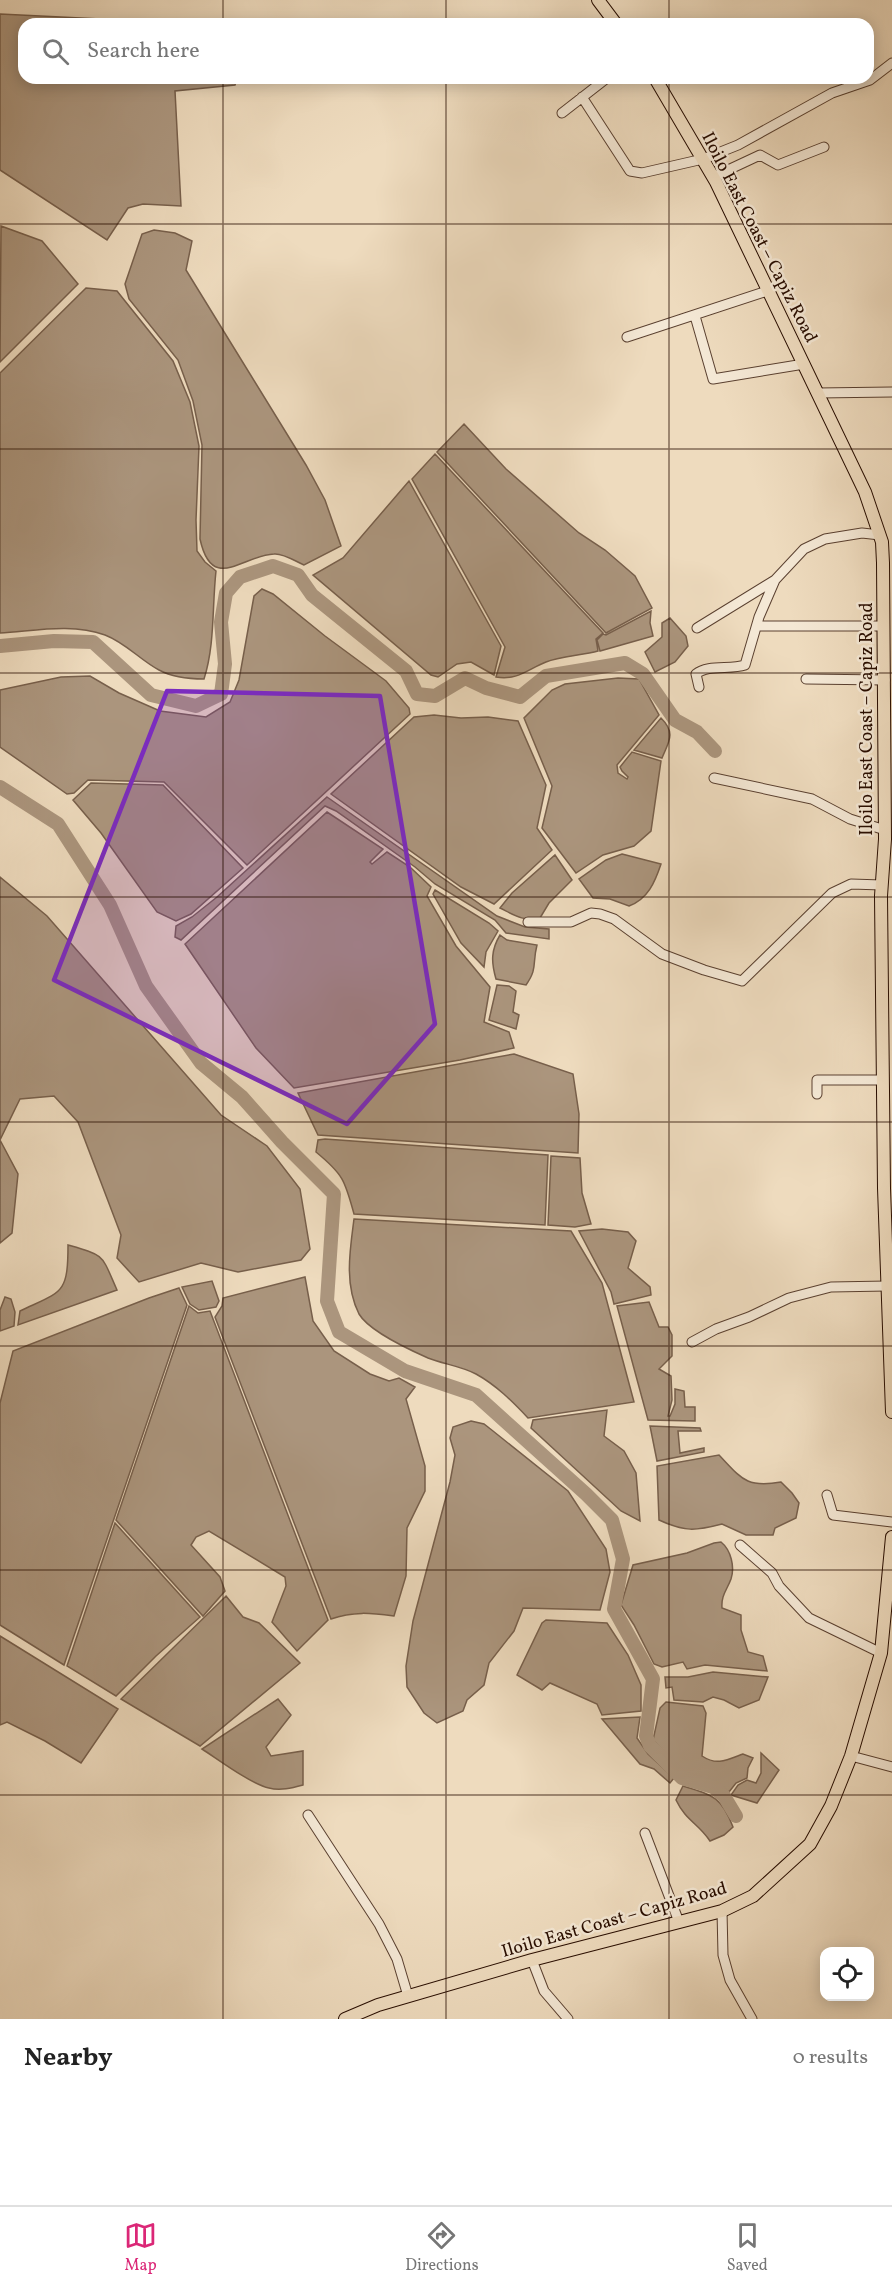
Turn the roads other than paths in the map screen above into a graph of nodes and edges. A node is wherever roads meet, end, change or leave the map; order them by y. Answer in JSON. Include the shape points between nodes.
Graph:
{"nodes":[{"id":1,"x":600,"y":1,"type":"edge"},
{"id":2,"x":612,"y":18,"type":"edge"},
{"id":3,"x":892,"y":63,"type":"edge"},
{"id":4,"x":874,"y":77,"type":"edge"},
{"id":5,"x":599,"y":84,"type":"edge"},
{"id":6,"x":659,"y":84,"type":"edge"},
{"id":7,"x":858,"y":84,"type":"edge"},
{"id":8,"x":582,"y":97,"type":"junction"},
{"id":9,"x":562,"y":113,"type":"dead end"},
{"id":10,"x":824,"y":147,"type":"dead end"},
{"id":11,"x":703,"y":159,"type":"junction"},
{"id":12,"x":713,"y":177,"type":"junction"},
{"id":13,"x":767,"y":291,"type":"junction"},
{"id":14,"x":695,"y":316,"type":"junction"},
{"id":15,"x":627,"y":338,"type":"dead end"},
{"id":16,"x":804,"y":364,"type":"junction"},
{"id":17,"x":892,"y":392,"type":"edge"},
{"id":18,"x":818,"y":393,"type":"junction"},
{"id":19,"x":885,"y":539,"type":"edge"},
{"id":20,"x":775,"y":580,"type":"junction"},
{"id":21,"x":757,"y":626,"type":"junction"},
{"id":22,"x":884,"y":626,"type":"junction"},
{"id":23,"x":697,"y":628,"type":"dead end"},
{"id":24,"x":887,"y":675,"type":"edge"},
{"id":25,"x":806,"y":679,"type":"dead end"},
{"id":26,"x":699,"y":687,"type":"dead end"},
{"id":27,"x":714,"y":778,"type":"dead end"},
{"id":28,"x":885,"y":830,"type":"junction"},
{"id":29,"x":882,"y":885,"type":"junction"},
{"id":30,"x":528,"y":922,"type":"dead end"},
{"id":31,"x":883,"y":1080,"type":"junction"},
{"id":32,"x":817,"y":1094,"type":"dead end"},
{"id":33,"x":887,"y":1286,"type":"junction"},
{"id":34,"x":692,"y":1341,"type":"dead end"},
{"id":35,"x":892,"y":1412,"type":"edge"},
{"id":36,"x":827,"y":1495,"type":"dead end"},
{"id":37,"x":892,"y":1522,"type":"edge"},
{"id":38,"x":892,"y":1537,"type":"edge"},
{"id":39,"x":740,"y":1545,"type":"dead end"},
{"id":40,"x":881,"y":1653,"type":"junction"},
{"id":41,"x":851,"y":1756,"type":"junction"},
{"id":42,"x":892,"y":1767,"type":"edge"},
{"id":43,"x":308,"y":1815,"type":"dead end"},
{"id":44,"x":645,"y":1833,"type":"dead end"},
{"id":45,"x":722,"y":1911,"type":"junction"},
{"id":46,"x":678,"y":1922,"type":"junction"},
{"id":47,"x":531,"y":1960,"type":"junction"},
{"id":48,"x":408,"y":1996,"type":"junction"},
{"id":49,"x":345,"y":2019,"type":"edge"},
{"id":50,"x":568,"y":2019,"type":"edge"},
{"id":51,"x":752,"y":2019,"type":"edge"}],
"edges":[{"from":1,"to":2,"type":"main road"},
{"from":3,"to":4,"type":"street"},
{"from":5,"to":8,"type":"street"},
{"from":6,"to":11,"type":"main road","name":"Iloilo East Coast – Capiz Road"},
{"from":7,"to":11,"type":"street","via":[[832,93],[738,145]]},
{"from":8,"to":9,"type":"street"},
{"from":8,"to":11,"type":"street","via":[[630,171],[642,173]]},
{"from":10,"to":12,"type":"street","via":[[778,165],[760,155]]},
{"from":11,"to":12,"type":"main road","name":"Iloilo East Coast – Capiz Road"},
{"from":12,"to":13,"type":"main road","name":"Iloilo East Coast – Capiz Road"},
{"from":13,"to":14,"type":"street"},
{"from":13,"to":16,"type":"main road","name":"Iloilo East Coast – Capiz Road"},
{"from":14,"to":15,"type":"street"},
{"from":14,"to":16,"type":"street","via":[[713,379]]},
{"from":16,"to":18,"type":"main road","name":"Iloilo East Coast – Capiz Road"},
{"from":17,"to":18,"type":"street"},
{"from":18,"to":19,"type":"main road","name":"Iloilo East Coast – Capiz Road"},
{"from":19,"to":20,"type":"street","via":[[862,533],[825,539],[804,549]]},
{"from":19,"to":22,"type":"main road","name":"Iloilo East Coast – Capiz Road"},
{"from":20,"to":21,"type":"street"},
{"from":20,"to":23,"type":"street"},
{"from":21,"to":22,"type":"street"},
{"from":21,"to":26,"type":"street","via":[[745,665],[700,670],[696,674]]},
{"from":22,"to":24,"type":"main road","name":"Iloilo East Coast – Capiz Road"},
{"from":24,"to":25,"type":"street"},
{"from":24,"to":28,"type":"main road","name":"Iloilo East Coast – Capiz Road"},
{"from":27,"to":28,"type":"street","via":[[812,799],[850,819]]},
{"from":28,"to":29,"type":"main road","name":"Iloilo East Coast – Capiz Road"},
{"from":29,"to":30,"type":"street","via":[[851,884],[832,893],[742,981],[662,954],[614,919],[600,914],[570,922]]},
{"from":29,"to":31,"type":"main road","name":"Iloilo East Coast – Capiz Road"},
{"from":31,"to":32,"type":"street","via":[[817,1080]]},
{"from":31,"to":33,"type":"main road","name":"Iloilo East Coast – Capiz Road"},
{"from":33,"to":34,"type":"street","via":[[831,1287],[789,1298]]},
{"from":33,"to":35,"type":"main road","name":"Iloilo East Coast – Capiz Road"},
{"from":36,"to":37,"type":"street","via":[[833,1515]]},
{"from":38,"to":40,"type":"main road","name":"Iloilo East Coast – Capiz Road"},
{"from":39,"to":40,"type":"street","via":[[772,1573],[809,1618]]},
{"from":40,"to":41,"type":"main road","name":"Iloilo East Coast – Capiz Road"},
{"from":41,"to":42,"type":"street"},
{"from":41,"to":45,"type":"main road","name":"Iloilo East Coast – Capiz Road","via":[[810,1844],[753,1896]]},
{"from":43,"to":48,"type":"street","via":[[379,1924],[397,1959]]},
{"from":44,"to":46,"type":"street"},
{"from":45,"to":46,"type":"main road","name":"Iloilo East Coast – Capiz Road"},
{"from":45,"to":51,"type":"street","via":[[723,1955],[730,1980]]},
{"from":46,"to":47,"type":"main road","name":"Iloilo East Coast – Capiz Road"},
{"from":47,"to":48,"type":"main road","name":"Iloilo East Coast – Capiz Road"},
{"from":47,"to":50,"type":"street","via":[[544,1990]]},
{"from":48,"to":49,"type":"main road","name":"Iloilo East Coast – Capiz Road"}]}
